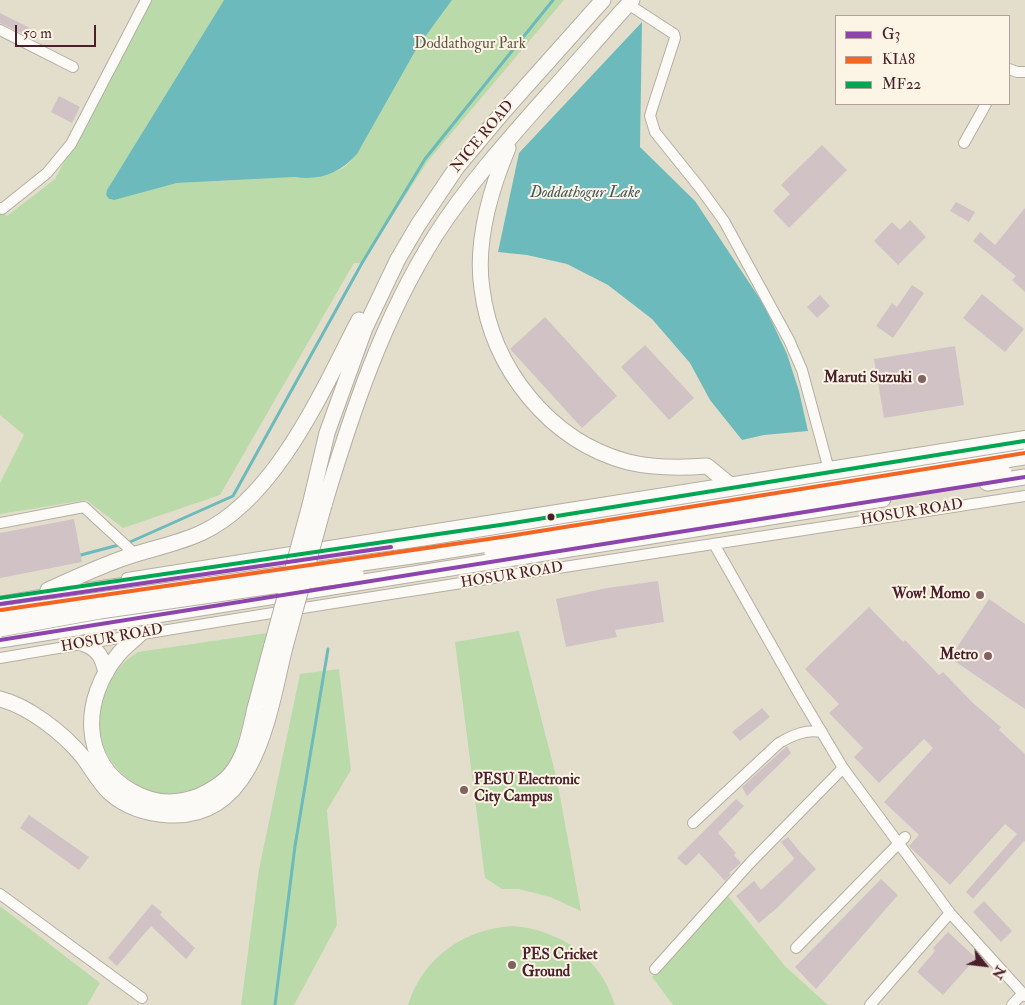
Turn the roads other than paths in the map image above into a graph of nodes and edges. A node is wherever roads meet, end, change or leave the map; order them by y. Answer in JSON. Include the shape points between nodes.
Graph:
{"nodes":[{"id":1,"x":146,"y":0,"type":"edge"},
{"id":2,"x":603,"y":0,"type":"edge"},
{"id":3,"x":630,"y":2,"type":"edge"},
{"id":4,"x":0,"y":30,"type":"edge"},
{"id":5,"x":73,"y":67,"type":"dead end"},
{"id":6,"x":1010,"y":69,"type":"edge"},
{"id":7,"x":1025,"y":72,"type":"edge"},
{"id":8,"x":985,"y":105,"type":"edge"},
{"id":9,"x":514,"y":133,"type":"junction"},
{"id":10,"x":964,"y":143,"type":"dead end"},
{"id":11,"x":0,"y":208,"type":"edge"},
{"id":12,"x":383,"y":288,"type":"junction"},
{"id":13,"x":1025,"y":436,"type":"edge"},
{"id":14,"x":1025,"y":448,"type":"edge"},
{"id":15,"x":1025,"y":457,"type":"edge"},
{"id":16,"x":828,"y":466,"type":"junction"},
{"id":17,"x":1025,"y":470,"type":"edge"},
{"id":18,"x":1025,"y":477,"type":"edge"},
{"id":19,"x":728,"y":482,"type":"junction"},
{"id":20,"x":740,"y":493,"type":"junction"},
{"id":21,"x":1025,"y":496,"type":"edge"},
{"id":22,"x":317,"y":505,"type":"junction"},
{"id":23,"x":0,"y":523,"type":"edge"},
{"id":24,"x":714,"y":544,"type":"junction"},
{"id":25,"x":136,"y":555,"type":"junction"},
{"id":26,"x":48,"y":590,"type":"junction"},
{"id":27,"x":0,"y":597,"type":"edge"},
{"id":28,"x":0,"y":604,"type":"edge"},
{"id":29,"x":0,"y":614,"type":"edge"},
{"id":30,"x":0,"y":629,"type":"edge"},
{"id":31,"x":140,"y":634,"type":"junction"},
{"id":32,"x":0,"y":640,"type":"edge"},
{"id":33,"x":84,"y":644,"type":"junction"},
{"id":34,"x":278,"y":646,"type":"junction"},
{"id":35,"x":0,"y":658,"type":"edge"},
{"id":36,"x":106,"y":674,"type":"junction"},
{"id":37,"x":0,"y":699,"type":"edge"},
{"id":38,"x":822,"y":732,"type":"junction"},
{"id":39,"x":843,"y":768,"type":"junction"},
{"id":40,"x":693,"y":823,"type":"dead end"},
{"id":41,"x":902,"y":841,"type":"junction"},
{"id":42,"x":0,"y":894,"type":"edge"},
{"id":43,"x":950,"y":913,"type":"junction"},
{"id":44,"x":796,"y":948,"type":"dead end"},
{"id":45,"x":654,"y":969,"type":"dead end"},
{"id":46,"x":1024,"y":994,"type":"edge"},
{"id":47,"x":142,"y":998,"type":"dead end"},
{"id":48,"x":870,"y":1005,"type":"edge"},
{"id":49,"x":1012,"y":1005,"type":"edge"}],
"edges":[{"from":1,"to":11,"type":"street","via":[[71,144],[38,181]]},
{"from":2,"to":12,"type":"highway","name":"NICE ROAD","via":[[457,166],[418,225]]},
{"from":3,"to":9,"type":"highway","name":"NICE ROAD"},
{"from":3,"to":16,"type":"street","via":[[675,38],[652,108],[652,125],[724,221],[780,321],[802,370]]},
{"from":4,"to":5,"type":"street"},
{"from":6,"to":7,"type":"street"},
{"from":8,"to":10,"type":"street"},
{"from":9,"to":19,"type":"highway","via":[[490,201],[481,265],[481,288],[487,314],[506,364],[549,419],[595,450],[628,462],[665,467],[707,466]]},
{"from":9,"to":22,"type":"highway","name":"NICE ROAD","via":[[435,235],[401,298]]},
{"from":12,"to":22,"type":"highway","via":[[327,433]]},
{"from":12,"to":25,"type":"highway","via":[[363,311],[319,398],[281,462],[257,490],[221,522],[202,533]]},
{"from":13,"to":16,"type":"street"},
{"from":14,"to":20,"type":"highway"},
{"from":15,"to":29,"type":"highway","bridge":true,"via":[[426,554]]},
{"from":16,"to":19,"type":"street"},
{"from":17,"to":30,"type":"highway","bridge":true},
{"from":18,"to":32,"type":"highway","name":"HOSUR ROAD"},
{"from":19,"to":20,"type":"highway"},
{"from":19,"to":26,"type":"street"},
{"from":20,"to":28,"type":"highway"},
{"from":21,"to":24,"type":"street","name":"HOSUR ROAD"},
{"from":22,"to":34,"type":"highway","bridge":true},
{"from":23,"to":25,"type":"street","via":[[84,507]]},
{"from":24,"to":31,"type":"street","name":"HOSUR ROAD"},
{"from":24,"to":38,"type":"street"},
{"from":25,"to":26,"type":"highway"},
{"from":26,"to":27,"type":"street"},
{"from":31,"to":33,"type":"street","name":"HOSUR ROAD"},
{"from":31,"to":36,"type":"highway","via":[[118,654]]},
{"from":33,"to":35,"type":"street","name":"HOSUR ROAD"},
{"from":33,"to":36,"type":"highway","via":[[99,653]]},
{"from":34,"to":36,"type":"highway","via":[[239,762],[230,776],[216,787],[186,801],[169,803],[140,796],[124,788],[105,768],[92,738],[91,720],[98,689]]},
{"from":34,"to":37,"type":"highway","via":[[268,714],[252,761],[236,788],[222,800],[194,813],[147,812],[121,801],[102,784],[72,744],[33,714]]},
{"from":38,"to":39,"type":"street"},
{"from":38,"to":40,"type":"street","via":[[808,731],[779,743]]},
{"from":39,"to":41,"type":"street"},
{"from":39,"to":45,"type":"street","via":[[750,863]]},
{"from":41,"to":43,"type":"street"},
{"from":41,"to":44,"type":"street"},
{"from":42,"to":47,"type":"street"},
{"from":43,"to":46,"type":"street"},
{"from":43,"to":48,"type":"street"},
{"from":46,"to":49,"type":"street"}]}
